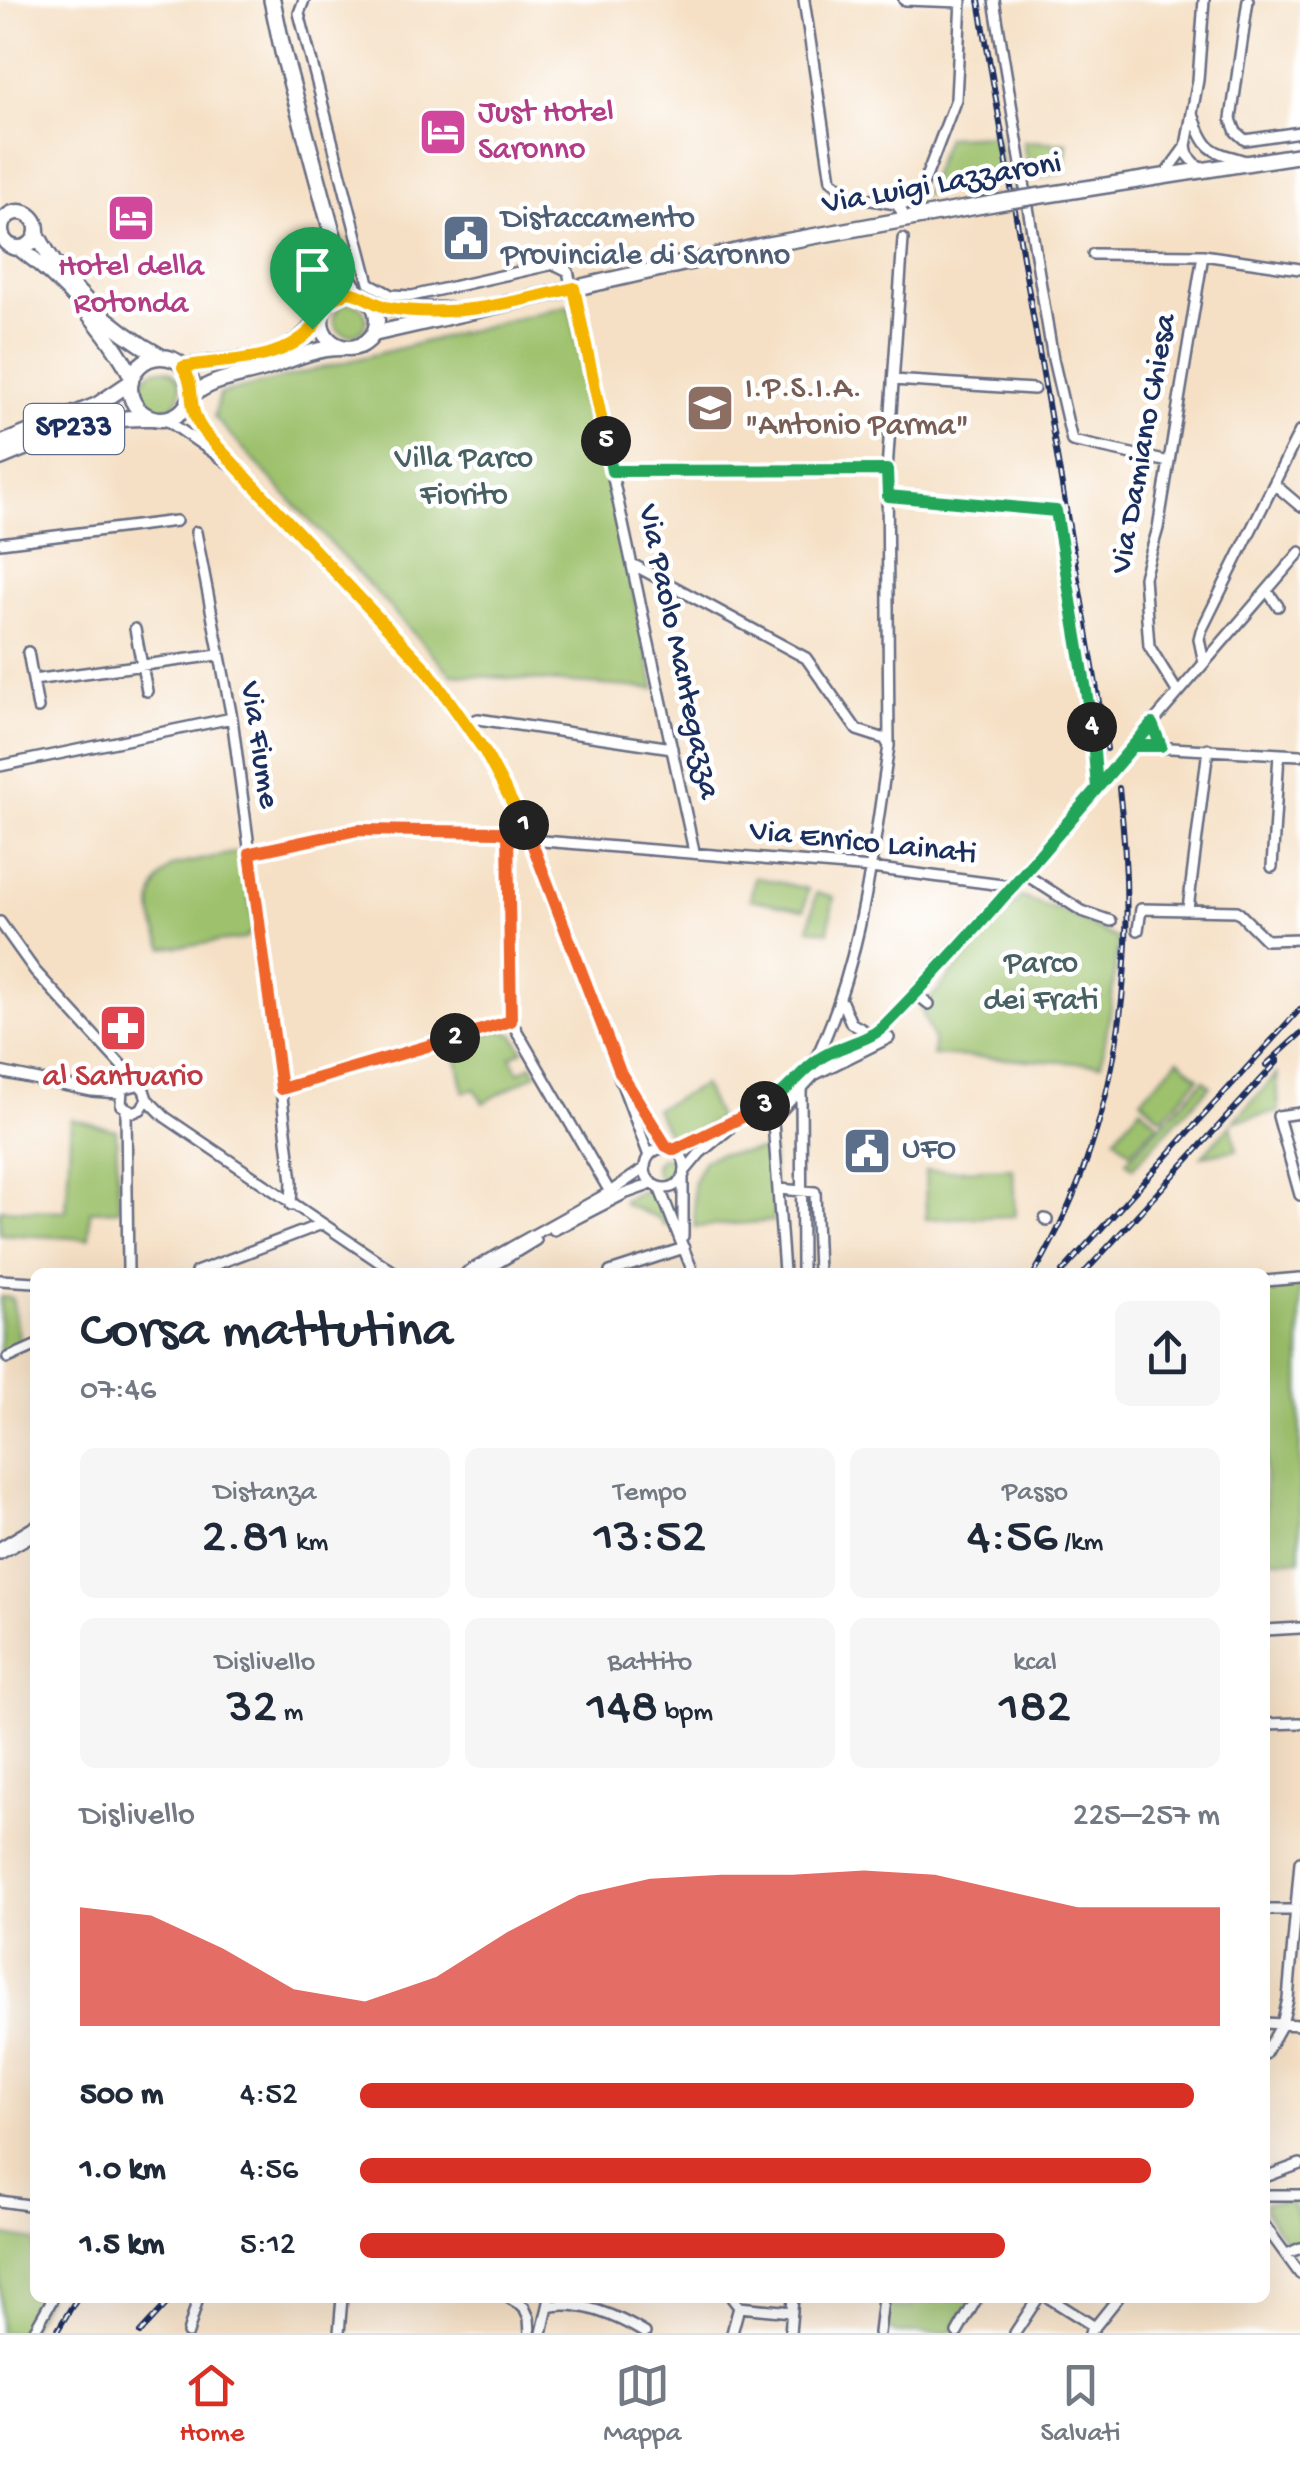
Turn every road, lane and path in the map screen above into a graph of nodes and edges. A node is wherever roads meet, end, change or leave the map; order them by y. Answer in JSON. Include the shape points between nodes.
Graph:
{"nodes":[{"id":1,"x":268,"y":0,"type":"edge"},
{"id":2,"x":304,"y":0,"type":"edge"},
{"id":3,"x":804,"y":0,"type":"edge"},
{"id":4,"x":904,"y":0,"type":"edge"},
{"id":5,"x":994,"y":0,"type":"edge"},
{"id":6,"x":1204,"y":0,"type":"edge"},
{"id":7,"x":1248,"y":0,"type":"edge"},
{"id":8,"x":961,"y":1,"type":"edge"},
{"id":9,"x":273,"y":26,"type":"junction"},
{"id":10,"x":1193,"y":114,"type":"junction"},
{"id":11,"x":1300,"y":132,"type":"edge"},
{"id":12,"x":1203,"y":143,"type":"junction"},
{"id":13,"x":1186,"y":146,"type":"junction"},
{"id":14,"x":1296,"y":157,"type":"edge"},
{"id":15,"x":1252,"y":163,"type":"junction"},
{"id":16,"x":1201,"y":170,"type":"junction"},
{"id":17,"x":1164,"y":176,"type":"junction"},
{"id":18,"x":0,"y":204,"type":"edge"},
{"id":19,"x":16,"y":212,"type":"junction"},
{"id":20,"x":1,"y":227,"type":"edge"},
{"id":21,"x":38,"y":234,"type":"junction"},
{"id":22,"x":903,"y":239,"type":"dead end"},
{"id":23,"x":19,"y":248,"type":"junction"},
{"id":24,"x":1093,"y":254,"type":"dead end"},
{"id":25,"x":1202,"y":255,"type":"junction"},
{"id":26,"x":1300,"y":268,"type":"edge"},
{"id":27,"x":574,"y":288,"type":"junction"},
{"id":28,"x":357,"y":293,"type":"junction"},
{"id":29,"x":332,"y":298,"type":"junction"},
{"id":30,"x":372,"y":304,"type":"junction"},
{"id":31,"x":480,"y":310,"type":"junction"},
{"id":32,"x":321,"y":314,"type":"junction"},
{"id":33,"x":373,"y":334,"type":"junction"},
{"id":34,"x":343,"y":348,"type":"junction"},
{"id":35,"x":162,"y":358,"type":"junction"},
{"id":36,"x":183,"y":367,"type":"junction"},
{"id":37,"x":131,"y":380,"type":"junction"},
{"id":38,"x":893,"y":380,"type":"junction"},
{"id":39,"x":1034,"y":389,"type":"dead end"},
{"id":40,"x":190,"y":398,"type":"junction"},
{"id":41,"x":158,"y":418,"type":"junction"},
{"id":42,"x":1300,"y":431,"type":"edge"},
{"id":43,"x":0,"y":444,"type":"edge"},
{"id":44,"x":0,"y":458,"type":"edge"},
{"id":45,"x":1169,"y":462,"type":"junction"},
{"id":46,"x":887,"y":470,"type":"junction"},
{"id":47,"x":241,"y":471,"type":"junction"},
{"id":48,"x":612,"y":471,"type":"junction"},
{"id":49,"x":1274,"y":484,"type":"junction"},
{"id":50,"x":888,"y":496,"type":"junction"},
{"id":51,"x":1300,"y":506,"type":"edge"},
{"id":52,"x":176,"y":521,"type":"dead end"},
{"id":53,"x":196,"y":532,"type":"dead end"},
{"id":54,"x":0,"y":543,"type":"edge"},
{"id":55,"x":1300,"y":552,"type":"edge"},
{"id":56,"x":632,"y":564,"type":"junction"},
{"id":57,"x":1272,"y":596,"type":"dead end"},
{"id":58,"x":1278,"y":606,"type":"dead end"},
{"id":59,"x":135,"y":630,"type":"dead end"},
{"id":60,"x":28,"y":652,"type":"dead end"},
{"id":61,"x":218,"y":655,"type":"junction"},
{"id":62,"x":1204,"y":663,"type":"junction"},
{"id":63,"x":142,"y":666,"type":"junction"},
{"id":64,"x":33,"y":680,"type":"junction"},
{"id":65,"x":147,"y":691,"type":"dead end"},
{"id":66,"x":1178,"y":694,"type":"junction"},
{"id":67,"x":38,"y":708,"type":"dead end"},
{"id":68,"x":232,"y":718,"type":"junction"},
{"id":69,"x":467,"y":723,"type":"junction"},
{"id":70,"x":1152,"y":724,"type":"junction"},
{"id":71,"x":887,"y":742,"type":"junction"},
{"id":72,"x":1133,"y":746,"type":"junction"},
{"id":73,"x":1161,"y":746,"type":"junction"},
{"id":74,"x":672,"y":748,"type":"junction"},
{"id":75,"x":1208,"y":748,"type":"junction"},
{"id":76,"x":1279,"y":754,"type":"junction"},
{"id":77,"x":1300,"y":755,"type":"edge"},
{"id":78,"x":0,"y":766,"type":"edge"},
{"id":79,"x":1097,"y":788,"type":"junction"},
{"id":80,"x":508,"y":833,"type":"junction"},
{"id":81,"x":530,"y":838,"type":"junction"},
{"id":82,"x":694,"y":851,"type":"junction"},
{"id":83,"x":250,"y":853,"type":"junction"},
{"id":84,"x":1272,"y":866,"type":"dead end"},
{"id":85,"x":871,"y":868,"type":"junction"},
{"id":86,"x":1022,"y":873,"type":"junction"},
{"id":87,"x":1010,"y":886,"type":"junction"},
{"id":88,"x":1188,"y":909,"type":"junction"},
{"id":89,"x":1111,"y":921,"type":"dead end"},
{"id":90,"x":0,"y":922,"type":"edge"},
{"id":91,"x":1138,"y":930,"type":"dead end"},
{"id":92,"x":1300,"y":939,"type":"edge"},
{"id":93,"x":915,"y":992,"type":"junction"},
{"id":94,"x":841,"y":999,"type":"junction"},
{"id":95,"x":929,"y":1004,"type":"dead end"},
{"id":96,"x":511,"y":1021,"type":"junction"},
{"id":97,"x":872,"y":1035,"type":"junction"},
{"id":98,"x":889,"y":1038,"type":"dead end"},
{"id":99,"x":118,"y":1062,"type":"junction"},
{"id":100,"x":814,"y":1062,"type":"junction"},
{"id":101,"x":0,"y":1072,"type":"edge"},
{"id":102,"x":620,"y":1072,"type":"junction"},
{"id":103,"x":137,"y":1085,"type":"junction"},
{"id":104,"x":801,"y":1086,"type":"junction"},
{"id":105,"x":281,"y":1089,"type":"junction"},
{"id":106,"x":122,"y":1098,"type":"junction"},
{"id":107,"x":146,"y":1099,"type":"junction"},
{"id":108,"x":768,"y":1105,"type":"junction"},
{"id":109,"x":138,"y":1111,"type":"junction"},
{"id":110,"x":1300,"y":1113,"type":"edge"},
{"id":111,"x":778,"y":1114,"type":"dead end"},
{"id":112,"x":164,"y":1117,"type":"junction"},
{"id":113,"x":736,"y":1122,"type":"junction"},
{"id":114,"x":671,"y":1149,"type":"junction"},
{"id":115,"x":649,"y":1156,"type":"junction"},
{"id":116,"x":645,"y":1168,"type":"junction"},
{"id":117,"x":684,"y":1174,"type":"junction"},
{"id":118,"x":656,"y":1186,"type":"junction"},
{"id":119,"x":778,"y":1189,"type":"junction"},
{"id":120,"x":610,"y":1192,"type":"junction"},
{"id":121,"x":800,"y":1192,"type":"junction"},
{"id":122,"x":1300,"y":1195,"type":"edge"},
{"id":123,"x":291,"y":1205,"type":"junction"},
{"id":124,"x":322,"y":1224,"type":"junction"},
{"id":125,"x":684,"y":1246,"type":"junction"},
{"id":126,"x":128,"y":1268,"type":"edge"},
{"id":127,"x":206,"y":1268,"type":"edge"},
{"id":128,"x":387,"y":1268,"type":"edge"},
{"id":129,"x":475,"y":1268,"type":"edge"},
{"id":130,"x":490,"y":1268,"type":"edge"},
{"id":131,"x":621,"y":1268,"type":"edge"},
{"id":132,"x":691,"y":1268,"type":"edge"},
{"id":133,"x":784,"y":1268,"type":"edge"},
{"id":134,"x":802,"y":1268,"type":"edge"},
{"id":135,"x":818,"y":1268,"type":"edge"},
{"id":136,"x":1300,"y":1278,"type":"edge"},
{"id":137,"x":0,"y":1280,"type":"edge"},
{"id":138,"x":1270,"y":1281,"type":"edge"},
{"id":139,"x":30,"y":1282,"type":"edge"},
{"id":140,"x":30,"y":1348,"type":"edge"},
{"id":141,"x":8,"y":1358,"type":"dead end"},
{"id":142,"x":30,"y":1533,"type":"edge"},
{"id":143,"x":0,"y":1551,"type":"edge"},
{"id":144,"x":1300,"y":1628,"type":"edge"},
{"id":145,"x":1270,"y":1630,"type":"edge"},
{"id":146,"x":1300,"y":1723,"type":"edge"},
{"id":147,"x":1270,"y":1724,"type":"edge"},
{"id":148,"x":1300,"y":1862,"type":"edge"},
{"id":149,"x":1270,"y":1910,"type":"edge"},
{"id":150,"x":1298,"y":1910,"type":"edge"},
{"id":151,"x":1270,"y":2023,"type":"edge"},
{"id":152,"x":1282,"y":2024,"type":"junction"},
{"id":153,"x":1300,"y":2025,"type":"edge"},
{"id":154,"x":1270,"y":2045,"type":"edge"},
{"id":155,"x":1300,"y":2164,"type":"edge"},
{"id":156,"x":1270,"y":2175,"type":"edge"},
{"id":157,"x":1270,"y":2195,"type":"edge"},
{"id":158,"x":1300,"y":2195,"type":"edge"},
{"id":159,"x":0,"y":2202,"type":"edge"},
{"id":160,"x":30,"y":2205,"type":"edge"},
{"id":161,"x":1270,"y":2233,"type":"edge"},
{"id":162,"x":1300,"y":2248,"type":"edge"},
{"id":163,"x":1286,"y":2254,"type":"junction"},
{"id":164,"x":1300,"y":2274,"type":"edge"},
{"id":165,"x":50,"y":2303,"type":"edge"},
{"id":166,"x":197,"y":2303,"type":"edge"},
{"id":167,"x":342,"y":2303,"type":"edge"},
{"id":168,"x":526,"y":2303,"type":"edge"},
{"id":169,"x":736,"y":2303,"type":"edge"},
{"id":170,"x":742,"y":2303,"type":"edge"},
{"id":171,"x":793,"y":2303,"type":"edge"},
{"id":172,"x":882,"y":2303,"type":"edge"},
{"id":173,"x":974,"y":2303,"type":"edge"},
{"id":174,"x":1035,"y":2303,"type":"edge"},
{"id":175,"x":1056,"y":2303,"type":"edge"},
{"id":176,"x":1114,"y":2303,"type":"edge"},
{"id":177,"x":547,"y":2304,"type":"edge"},
{"id":178,"x":792,"y":2312,"type":"junction"},
{"id":179,"x":529,"y":2318,"type":"junction"},
{"id":180,"x":1092,"y":2330,"type":"edge"},
{"id":181,"x":34,"y":2333,"type":"edge"},
{"id":182,"x":188,"y":2333,"type":"edge"},
{"id":183,"x":339,"y":2333,"type":"edge"},
{"id":184,"x":530,"y":2333,"type":"edge"},
{"id":185,"x":542,"y":2333,"type":"edge"},
{"id":186,"x":644,"y":2333,"type":"edge"},
{"id":187,"x":732,"y":2333,"type":"edge"},
{"id":188,"x":790,"y":2333,"type":"edge"},
{"id":189,"x":878,"y":2333,"type":"edge"},
{"id":190,"x":957,"y":2333,"type":"edge"},
{"id":191,"x":1015,"y":2333,"type":"edge"}],
"edges":[{"from":1,"to":9,"type":"highway"},
{"from":2,"to":27,"type":"street","via":[[299,13],[369,283],[391,295],[412,296],[554,264],[568,271]]},
{"from":3,"to":8,"type":"street","via":[[830,180],[852,197],[902,210],[918,198],[951,120]]},
{"from":4,"to":8,"type":"street"},
{"from":5,"to":45,"type":"street","via":[[1072,442]]},
{"from":6,"to":10,"type":"street"},
{"from":7,"to":11,"type":"street","via":[[1232,120],[1236,132],[1245,140]]},
{"from":9,"to":28,"type":"highway","via":[[342,269]]},
{"from":9,"to":29,"type":"highway","via":[[329,258]]},
{"from":10,"to":12,"type":"street"},
{"from":10,"to":13,"type":"street"},
{"from":12,"to":15,"type":"street"},
{"from":12,"to":16,"type":"street"},
{"from":13,"to":16,"type":"street"},
{"from":13,"to":17,"type":"street"},
{"from":14,"to":15,"type":"main road","name":"Via Luigi Lazzaroni","number":"SP233"},
{"from":15,"to":16,"type":"main road","name":"Via Luigi Lazzaroni","number":"SP233"},
{"from":16,"to":17,"type":"main road","name":"Via Luigi Lazzaroni","number":"SP233"},
{"from":17,"to":27,"type":"main road","name":"Via Luigi Lazzaroni","number":"SP233","bridge":true,"via":[[812,235]]},
{"from":18,"to":19,"type":"main road"},
{"from":19,"to":20,"type":"main road"},
{"from":19,"to":21,"type":"main road","via":[[33,218]]},
{"from":20,"to":23,"type":"main road","via":[[5,241]]},
{"from":21,"to":23,"type":"main road"},
{"from":21,"to":35,"type":"main road","via":[[48,258],[95,309]]},
{"from":22,"to":38,"type":"street"},
{"from":23,"to":37,"type":"main road","via":[[120,352]]},
{"from":24,"to":25,"type":"street"},
{"from":25,"to":26,"type":"street"},
{"from":25,"to":45,"type":"street","name":"Via Damiano Chiesa"},
{"from":27,"to":31,"type":"main road","name":"Via Luigi Lazzaroni","number":"SP233"},
{"from":27,"to":48,"type":"street","name":"Via Paolo Mantegazza"},
{"from":28,"to":29,"type":"main road"},
{"from":28,"to":30,"type":"main road"},
{"from":29,"to":32,"type":"main road"},
{"from":30,"to":31,"type":"main road","name":"Via Luigi Lazzaroni","number":"SP233"},
{"from":30,"to":33,"type":"main road"},
{"from":31,"to":33,"type":"main road","name":"Via Luigi Lazzaroni","number":"SP233"},
{"from":32,"to":34,"type":"main road","via":[[323,332]]},
{"from":32,"to":36,"type":"main road","via":[[301,340],[285,348],[245,361]]},
{"from":33,"to":34,"type":"main road","number":"SP233","via":[[360,346]]},
{"from":34,"to":40,"type":"main road","number":"SP233","via":[[219,379]]},
{"from":35,"to":36,"type":"main road"},
{"from":35,"to":37,"type":"main road","number":"SP233","via":[[144,362]]},
{"from":36,"to":40,"type":"main road"},
{"from":37,"to":41,"type":"main road","number":"SP233","via":[[134,404]]},
{"from":37,"to":43,"type":"main road","number":"SP233","via":[[112,397]]},
{"from":38,"to":39,"type":"street"},
{"from":38,"to":46,"type":"street"},
{"from":40,"to":41,"type":"main road","number":"SP233","via":[[184,410]]},
{"from":40,"to":47,"type":"street","via":[[200,426]]},
{"from":41,"to":44,"type":"main road","number":"SP233","via":[[88,423]]},
{"from":41,"to":47,"type":"street"},
{"from":42,"to":49,"type":"street"},
{"from":45,"to":66,"type":"street","name":"Via Damiano Chiesa","via":[[1144,577],[1149,646]]},
{"from":46,"to":48,"type":"street"},
{"from":46,"to":50,"type":"street"},
{"from":47,"to":69,"type":"street","via":[[428,671]]},
{"from":48,"to":56,"type":"street","name":"Via Paolo Mantegazza"},
{"from":49,"to":51,"type":"street"},
{"from":49,"to":62,"type":"street","via":[[1201,631]]},
{"from":50,"to":71,"type":"street"},
{"from":50,"to":79,"type":"street","via":[[1056,511]]},
{"from":52,"to":54,"type":"street"},
{"from":53,"to":61,"type":"street","name":"Via Fiume"},
{"from":55,"to":62,"type":"street"},
{"from":56,"to":71,"type":"street","via":[[806,658],[856,730]]},
{"from":56,"to":74,"type":"street","name":"Via Paolo Mantegazza"},
{"from":57,"to":58,"type":"street"},
{"from":59,"to":63,"type":"street"},
{"from":60,"to":64,"type":"street"},
{"from":61,"to":63,"type":"street"},
{"from":61,"to":68,"type":"street","name":"Via Fiume"},
{"from":62,"to":66,"type":"street"},
{"from":63,"to":64,"type":"street"},
{"from":63,"to":65,"type":"street"},
{"from":64,"to":67,"type":"street"},
{"from":66,"to":70,"type":"street"},
{"from":68,"to":78,"type":"street"},
{"from":68,"to":83,"type":"street","name":"Via Fiume"},
{"from":69,"to":74,"type":"street","via":[[478,719]]},
{"from":69,"to":81,"type":"street"},
{"from":70,"to":72,"type":"street"},
{"from":70,"to":73,"type":"street"},
{"from":71,"to":85,"type":"street"},
{"from":72,"to":73,"type":"street"},
{"from":72,"to":79,"type":"street"},
{"from":73,"to":75,"type":"street"},
{"from":74,"to":82,"type":"street","name":"Via Paolo Mantegazza"},
{"from":75,"to":76,"type":"street"},
{"from":75,"to":88,"type":"street"},
{"from":76,"to":77,"type":"street"},
{"from":76,"to":84,"type":"street"},
{"from":79,"to":86,"type":"street"},
{"from":80,"to":81,"type":"street","name":"Via Enrico Lainati"},
{"from":80,"to":83,"type":"street","name":"Via Enrico Lainati","via":[[358,830]]},
{"from":80,"to":96,"type":"street"},
{"from":81,"to":82,"type":"street","name":"Via Enrico Lainati"},
{"from":81,"to":102,"type":"street"},
{"from":82,"to":85,"type":"street","name":"Via Enrico Lainati"},
{"from":83,"to":105,"type":"street","name":"Via Fiume"},
{"from":85,"to":87,"type":"street","name":"Via Enrico Lainati"},
{"from":85,"to":94,"type":"street"},
{"from":86,"to":87,"type":"street"},
{"from":86,"to":89,"type":"street","name":"Via Enrico Lainati"},
{"from":87,"to":93,"type":"street"},
{"from":88,"to":91,"type":"street","via":[[1140,909]]},
{"from":88,"to":92,"type":"street","via":[[1237,911],[1266,940]]},
{"from":90,"to":99,"type":"street"},
{"from":93,"to":95,"type":"street"},
{"from":93,"to":97,"type":"street"},
{"from":94,"to":97,"type":"street","via":[[851,1023]]},
{"from":94,"to":100,"type":"street"},
{"from":96,"to":105,"type":"street"},
{"from":96,"to":120,"type":"street"},
{"from":97,"to":100,"type":"street"},
{"from":98,"to":104,"type":"street"},
{"from":99,"to":103,"type":"street"},
{"from":99,"to":106,"type":"street"},
{"from":100,"to":108,"type":"street"},
{"from":101,"to":106,"type":"street"},
{"from":102,"to":114,"type":"street"},
{"from":102,"to":115,"type":"street"},
{"from":103,"to":106,"type":"street"},
{"from":103,"to":107,"type":"street"},
{"from":104,"to":111,"type":"street"},
{"from":104,"to":121,"type":"street"},
{"from":105,"to":123,"type":"street","name":"Via Fiume"},
{"from":106,"to":109,"type":"street"},
{"from":106,"to":126,"type":"street"},
{"from":107,"to":109,"type":"street"},
{"from":107,"to":112,"type":"street"},
{"from":108,"to":113,"type":"street"},
{"from":108,"to":119,"type":"street"},
{"from":109,"to":112,"type":"street"},
{"from":110,"to":122,"type":"street","via":[[1278,1116]]},
{"from":112,"to":123,"type":"street"},
{"from":113,"to":114,"type":"street"},
{"from":113,"to":117,"type":"street"},
{"from":114,"to":115,"type":"street"},
{"from":114,"to":117,"type":"street","via":[[682,1157]]},
{"from":115,"to":116,"type":"street"},
{"from":116,"to":118,"type":"street"},
{"from":116,"to":120,"type":"street"},
{"from":117,"to":118,"type":"street","via":[[670,1188]]},
{"from":117,"to":125,"type":"street"},
{"from":118,"to":125,"type":"street"},
{"from":118,"to":130,"type":"street","via":[[578,1217]]},
{"from":119,"to":121,"type":"street"},
{"from":119,"to":133,"type":"street"},
{"from":120,"to":129,"type":"street"},
{"from":121,"to":134,"type":"street"},
{"from":121,"to":135,"type":"street","via":[[815,1192]]},
{"from":123,"to":124,"type":"street"},
{"from":124,"to":127,"type":"street"},
{"from":124,"to":128,"type":"street"},
{"from":125,"to":131,"type":"street"},
{"from":125,"to":132,"type":"street"},
{"from":136,"to":138,"type":"street"},
{"from":137,"to":139,"type":"street"},
{"from":140,"to":141,"type":"street"},
{"from":142,"to":143,"type":"street"},
{"from":144,"to":145,"type":"street"},
{"from":146,"to":147,"type":"street"},
{"from":148,"to":150,"type":"street"},
{"from":149,"to":150,"type":"street"},
{"from":150,"to":152,"type":"street"},
{"from":151,"to":152,"type":"street"},
{"from":152,"to":153,"type":"street"},
{"from":152,"to":154,"type":"street"},
{"from":155,"to":156,"type":"street"},
{"from":157,"to":158,"type":"street"},
{"from":159,"to":160,"type":"street"},
{"from":161,"to":163,"type":"street"},
{"from":162,"to":163,"type":"street"},
{"from":163,"to":164,"type":"street"},
{"from":165,"to":181,"type":"street"},
{"from":166,"to":182,"type":"street"},
{"from":167,"to":183,"type":"street"},
{"from":168,"to":179,"type":"street"},
{"from":169,"to":187,"type":"street"},
{"from":170,"to":178,"type":"street"},
{"from":171,"to":178,"type":"street"},
{"from":172,"to":189,"type":"street"},
{"from":173,"to":190,"type":"street"},
{"from":174,"to":191,"type":"street"},
{"from":175,"to":180,"type":"street"},
{"from":176,"to":180,"type":"street"},
{"from":177,"to":179,"type":"street"},
{"from":177,"to":185,"type":"street"},
{"from":177,"to":186,"type":"street","via":[[607,2314]]},
{"from":178,"to":188,"type":"street"},
{"from":179,"to":184,"type":"street"}]}
